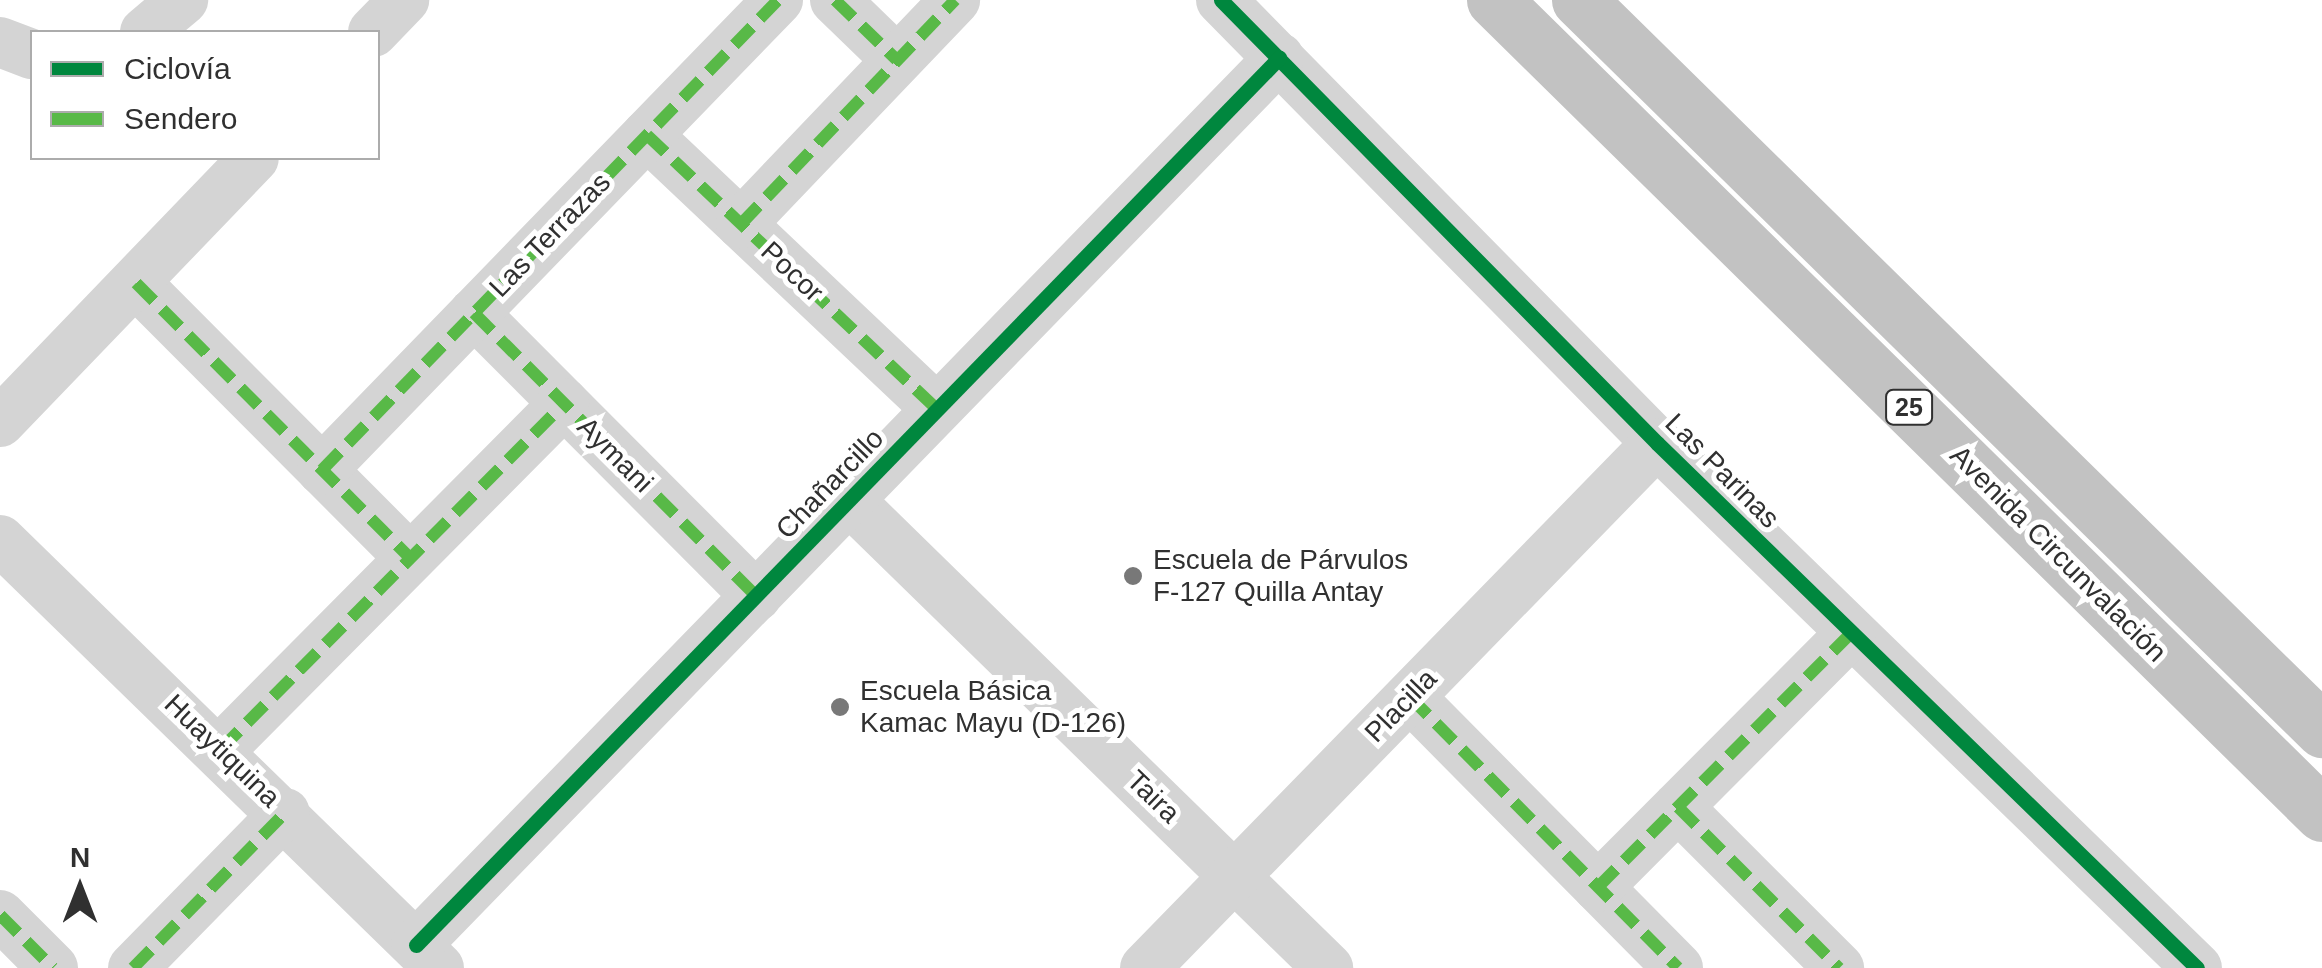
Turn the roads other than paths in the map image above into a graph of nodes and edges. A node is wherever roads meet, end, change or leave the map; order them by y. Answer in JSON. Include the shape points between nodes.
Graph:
{"nodes":[{"id":1,"x":183,"y":0,"type":"edge"},
{"id":2,"x":404,"y":0,"type":"edge"},
{"id":3,"x":778,"y":0,"type":"edge"},
{"id":4,"x":834,"y":0,"type":"edge"},
{"id":5,"x":955,"y":0,"type":"edge"},
{"id":6,"x":1222,"y":0,"type":"edge"},
{"id":7,"x":1494,"y":0,"type":"edge"},
{"id":8,"x":1580,"y":0,"type":"edge"},
{"id":9,"x":147,"y":30,"type":"edge"},
{"id":10,"x":375,"y":30,"type":"edge"},
{"id":11,"x":0,"y":42,"type":"edge"},
{"id":12,"x":30,"y":53,"type":"edge"},
{"id":13,"x":1279,"y":58,"type":"junction"},
{"id":14,"x":897,"y":60,"type":"junction"},
{"id":15,"x":647,"y":135,"type":"junction"},
{"id":16,"x":252,"y":160,"type":"edge"},
{"id":17,"x":741,"y":224,"type":"junction"},
{"id":18,"x":136,"y":282,"type":"junction"},
{"id":19,"x":474,"y":313,"type":"junction"},
{"id":20,"x":564,"y":403,"type":"junction"},
{"id":21,"x":937,"y":409,"type":"junction"},
{"id":22,"x":0,"y":422,"type":"edge"},
{"id":23,"x":1658,"y":443,"type":"junction"},
{"id":24,"x":322,"y":470,"type":"junction"},
{"id":25,"x":849,"y":500,"type":"junction"},
{"id":26,"x":0,"y":540,"type":"edge"},
{"id":27,"x":410,"y":558,"type":"junction"},
{"id":28,"x":756,"y":596,"type":"junction"},
{"id":29,"x":1851,"y":633,"type":"junction"},
{"id":30,"x":1410,"y":697,"type":"junction"},
{"id":31,"x":2322,"y":730,"type":"edge"},
{"id":32,"x":222,"y":749,"type":"junction"},
{"id":33,"x":1678,"y":806,"type":"junction"},
{"id":34,"x":285,"y":813,"type":"junction"},
{"id":35,"x":2322,"y":814,"type":"edge"},
{"id":36,"x":1234,"y":877,"type":"junction"},
{"id":37,"x":1598,"y":887,"type":"junction"},
{"id":38,"x":0,"y":915,"type":"edge"},
{"id":39,"x":428,"y":957,"type":"edge"},
{"id":40,"x":53,"y":968,"type":"edge"},
{"id":41,"x":133,"y":968,"type":"edge"},
{"id":42,"x":1145,"y":968,"type":"edge"},
{"id":43,"x":1328,"y":968,"type":"edge"},
{"id":44,"x":1678,"y":968,"type":"edge"},
{"id":45,"x":1839,"y":968,"type":"edge"},
{"id":46,"x":2197,"y":968,"type":"edge"}],
"edges":[{"from":1,"to":9,"type":"street"},
{"from":2,"to":10,"type":"street"},
{"from":3,"to":15,"type":"street","name":"Las Terrazas"},
{"from":4,"to":14,"type":"street"},
{"from":5,"to":14,"type":"street"},
{"from":6,"to":13,"type":"street","name":"Las Parinas"},
{"from":7,"to":35,"type":"highway","name":"Avenida Circunvalación","number":"25"},
{"from":8,"to":31,"type":"highway","name":"Avenida Circunvalación","number":"25"},
{"from":11,"to":12,"type":"street"},
{"from":13,"to":21,"type":"street","name":"Chañarcillo"},
{"from":13,"to":23,"type":"street","name":"Las Parinas"},
{"from":14,"to":17,"type":"street"},
{"from":15,"to":17,"type":"street","name":"Pocor"},
{"from":15,"to":19,"type":"street","name":"Las Terrazas"},
{"from":16,"to":18,"type":"street"},
{"from":17,"to":21,"type":"street","name":"Pocor"},
{"from":18,"to":22,"type":"street"},
{"from":18,"to":24,"type":"street"},
{"from":19,"to":20,"type":"street","name":"Aymani"},
{"from":19,"to":24,"type":"street","name":"Las Terrazas"},
{"from":20,"to":27,"type":"street"},
{"from":20,"to":28,"type":"street","name":"Aymani"},
{"from":21,"to":25,"type":"street","name":"Chañarcillo"},
{"from":23,"to":29,"type":"street","name":"Las Parinas"},
{"from":23,"to":30,"type":"street","name":"Placilla"},
{"from":24,"to":27,"type":"street"},
{"from":25,"to":28,"type":"street","name":"Chañarcillo"},
{"from":25,"to":36,"type":"street","name":"Taira"},
{"from":26,"to":32,"type":"street","name":"Huaytiquina"},
{"from":27,"to":32,"type":"street"},
{"from":28,"to":39,"type":"street","name":"Chañarcillo"},
{"from":29,"to":33,"type":"street"},
{"from":29,"to":46,"type":"street","name":"Las Parinas"},
{"from":30,"to":36,"type":"street","name":"Placilla"},
{"from":30,"to":37,"type":"street"},
{"from":32,"to":34,"type":"street","name":"Huaytiquina"},
{"from":33,"to":37,"type":"street"},
{"from":33,"to":45,"type":"street"},
{"from":34,"to":39,"type":"street","name":"Huaytiquina"},
{"from":34,"to":41,"type":"street"},
{"from":36,"to":42,"type":"street","name":"Placilla"},
{"from":36,"to":43,"type":"street","name":"Taira"},
{"from":37,"to":44,"type":"street"},
{"from":38,"to":40,"type":"street"}]}
